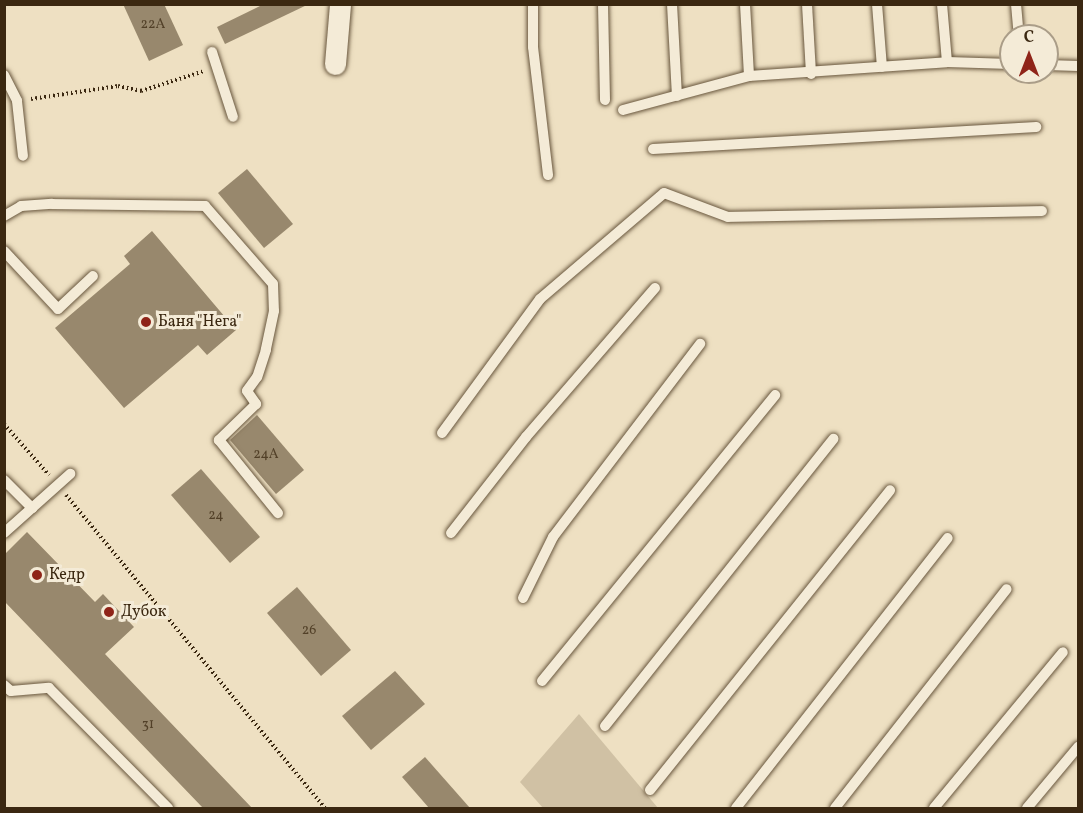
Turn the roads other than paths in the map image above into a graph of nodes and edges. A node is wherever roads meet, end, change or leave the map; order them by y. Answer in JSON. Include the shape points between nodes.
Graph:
{"nodes":[{"id":1,"x":340,"y":4,"type":"edge"},
{"id":2,"x":533,"y":4,"type":"edge"},
{"id":3,"x":603,"y":4,"type":"edge"},
{"id":4,"x":672,"y":4,"type":"edge"},
{"id":5,"x":744,"y":4,"type":"edge"},
{"id":6,"x":807,"y":4,"type":"edge"},
{"id":7,"x":876,"y":4,"type":"edge"},
{"id":8,"x":942,"y":4,"type":"edge"},
{"id":9,"x":1016,"y":4,"type":"edge"},
{"id":10,"x":1018,"y":24,"type":"edge"},
{"id":11,"x":212,"y":52,"type":"road end"},
{"id":12,"x":947,"y":62,"type":"junction"},
{"id":13,"x":335,"y":64,"type":"dead end"},
{"id":14,"x":999,"y":64,"type":"edge"},
{"id":15,"x":1059,"y":65,"type":"edge"},
{"id":16,"x":1078,"y":66,"type":"edge"},
{"id":17,"x":882,"y":67,"type":"junction"},
{"id":18,"x":811,"y":74,"type":"junction"},
{"id":19,"x":4,"y":75,"type":"edge"},
{"id":20,"x":749,"y":76,"type":"junction"},
{"id":21,"x":677,"y":96,"type":"junction"},
{"id":22,"x":605,"y":99,"type":"dead end"},
{"id":23,"x":623,"y":110,"type":"dead end"},
{"id":24,"x":233,"y":117,"type":"dead end"},
{"id":25,"x":1036,"y":128,"type":"dead end"},
{"id":26,"x":653,"y":149,"type":"dead end"},
{"id":27,"x":23,"y":156,"type":"dead end"},
{"id":28,"x":548,"y":175,"type":"dead end"},
{"id":29,"x":1042,"y":211,"type":"dead end"},
{"id":30,"x":4,"y":216,"type":"edge"},
{"id":31,"x":4,"y":251,"type":"edge"},
{"id":32,"x":93,"y":276,"type":"dead end"},
{"id":33,"x":655,"y":288,"type":"dead end"},
{"id":34,"x":700,"y":344,"type":"dead end"},
{"id":35,"x":775,"y":395,"type":"dead end"},
{"id":36,"x":442,"y":433,"type":"dead end"},
{"id":37,"x":833,"y":440,"type":"dead end"},
{"id":38,"x":70,"y":474,"type":"dead end"},
{"id":39,"x":4,"y":480,"type":"edge"},
{"id":40,"x":890,"y":490,"type":"dead end"},
{"id":41,"x":32,"y":508,"type":"junction"},
{"id":42,"x":278,"y":513,"type":"dead end"},
{"id":43,"x":4,"y":533,"type":"edge"},
{"id":44,"x":451,"y":533,"type":"dead end"},
{"id":45,"x":948,"y":538,"type":"dead end"},
{"id":46,"x":1007,"y":589,"type":"dead end"},
{"id":47,"x":524,"y":598,"type":"dead end"},
{"id":48,"x":1063,"y":652,"type":"dead end"},
{"id":49,"x":542,"y":681,"type":"dead end"},
{"id":50,"x":4,"y":685,"type":"edge"},
{"id":51,"x":605,"y":726,"type":"dead end"},
{"id":52,"x":1078,"y":747,"type":"edge"},
{"id":53,"x":650,"y":790,"type":"dead end"},
{"id":54,"x":168,"y":808,"type":"edge"},
{"id":55,"x":735,"y":808,"type":"edge"},
{"id":56,"x":835,"y":808,"type":"edge"},
{"id":57,"x":933,"y":808,"type":"edge"},
{"id":58,"x":1027,"y":808,"type":"edge"}],
"edges":[{"from":1,"to":13,"type":"street"},
{"from":2,"to":28,"type":"lane","via":[[533,48]]},
{"from":3,"to":22,"type":"lane"},
{"from":4,"to":21,"type":"lane"},
{"from":5,"to":20,"type":"lane"},
{"from":6,"to":18,"type":"lane"},
{"from":7,"to":17,"type":"lane"},
{"from":8,"to":12,"type":"lane"},
{"from":9,"to":10,"type":"lane"},
{"from":11,"to":24,"type":"lane"},
{"from":12,"to":14,"type":"lane"},
{"from":12,"to":17,"type":"lane"},
{"from":15,"to":16,"type":"lane"},
{"from":17,"to":18,"type":"lane"},
{"from":18,"to":20,"type":"lane"},
{"from":19,"to":27,"type":"lane","via":[[17,101]]},
{"from":20,"to":21,"type":"lane"},
{"from":21,"to":23,"type":"lane"},
{"from":25,"to":26,"type":"lane"},
{"from":29,"to":36,"type":"lane","via":[[728,217],[664,193],[540,299]]},
{"from":30,"to":42,"type":"lane","via":[[21,206],[52,204],[205,206],[273,284],[274,311],[266,350],[257,377],[247,391],[256,405],[219,440]]},
{"from":31,"to":32,"type":"lane","via":[[58,309]]},
{"from":33,"to":44,"type":"lane","via":[[526,437]]},
{"from":34,"to":47,"type":"lane","via":[[553,537]]},
{"from":35,"to":49,"type":"lane"},
{"from":37,"to":51,"type":"lane"},
{"from":38,"to":41,"type":"lane"},
{"from":39,"to":41,"type":"lane"},
{"from":40,"to":53,"type":"lane"},
{"from":41,"to":43,"type":"lane"},
{"from":45,"to":55,"type":"lane"},
{"from":46,"to":56,"type":"lane"},
{"from":48,"to":57,"type":"lane"},
{"from":50,"to":54,"type":"lane","via":[[11,692],[49,688]]},
{"from":52,"to":58,"type":"lane"}]}
